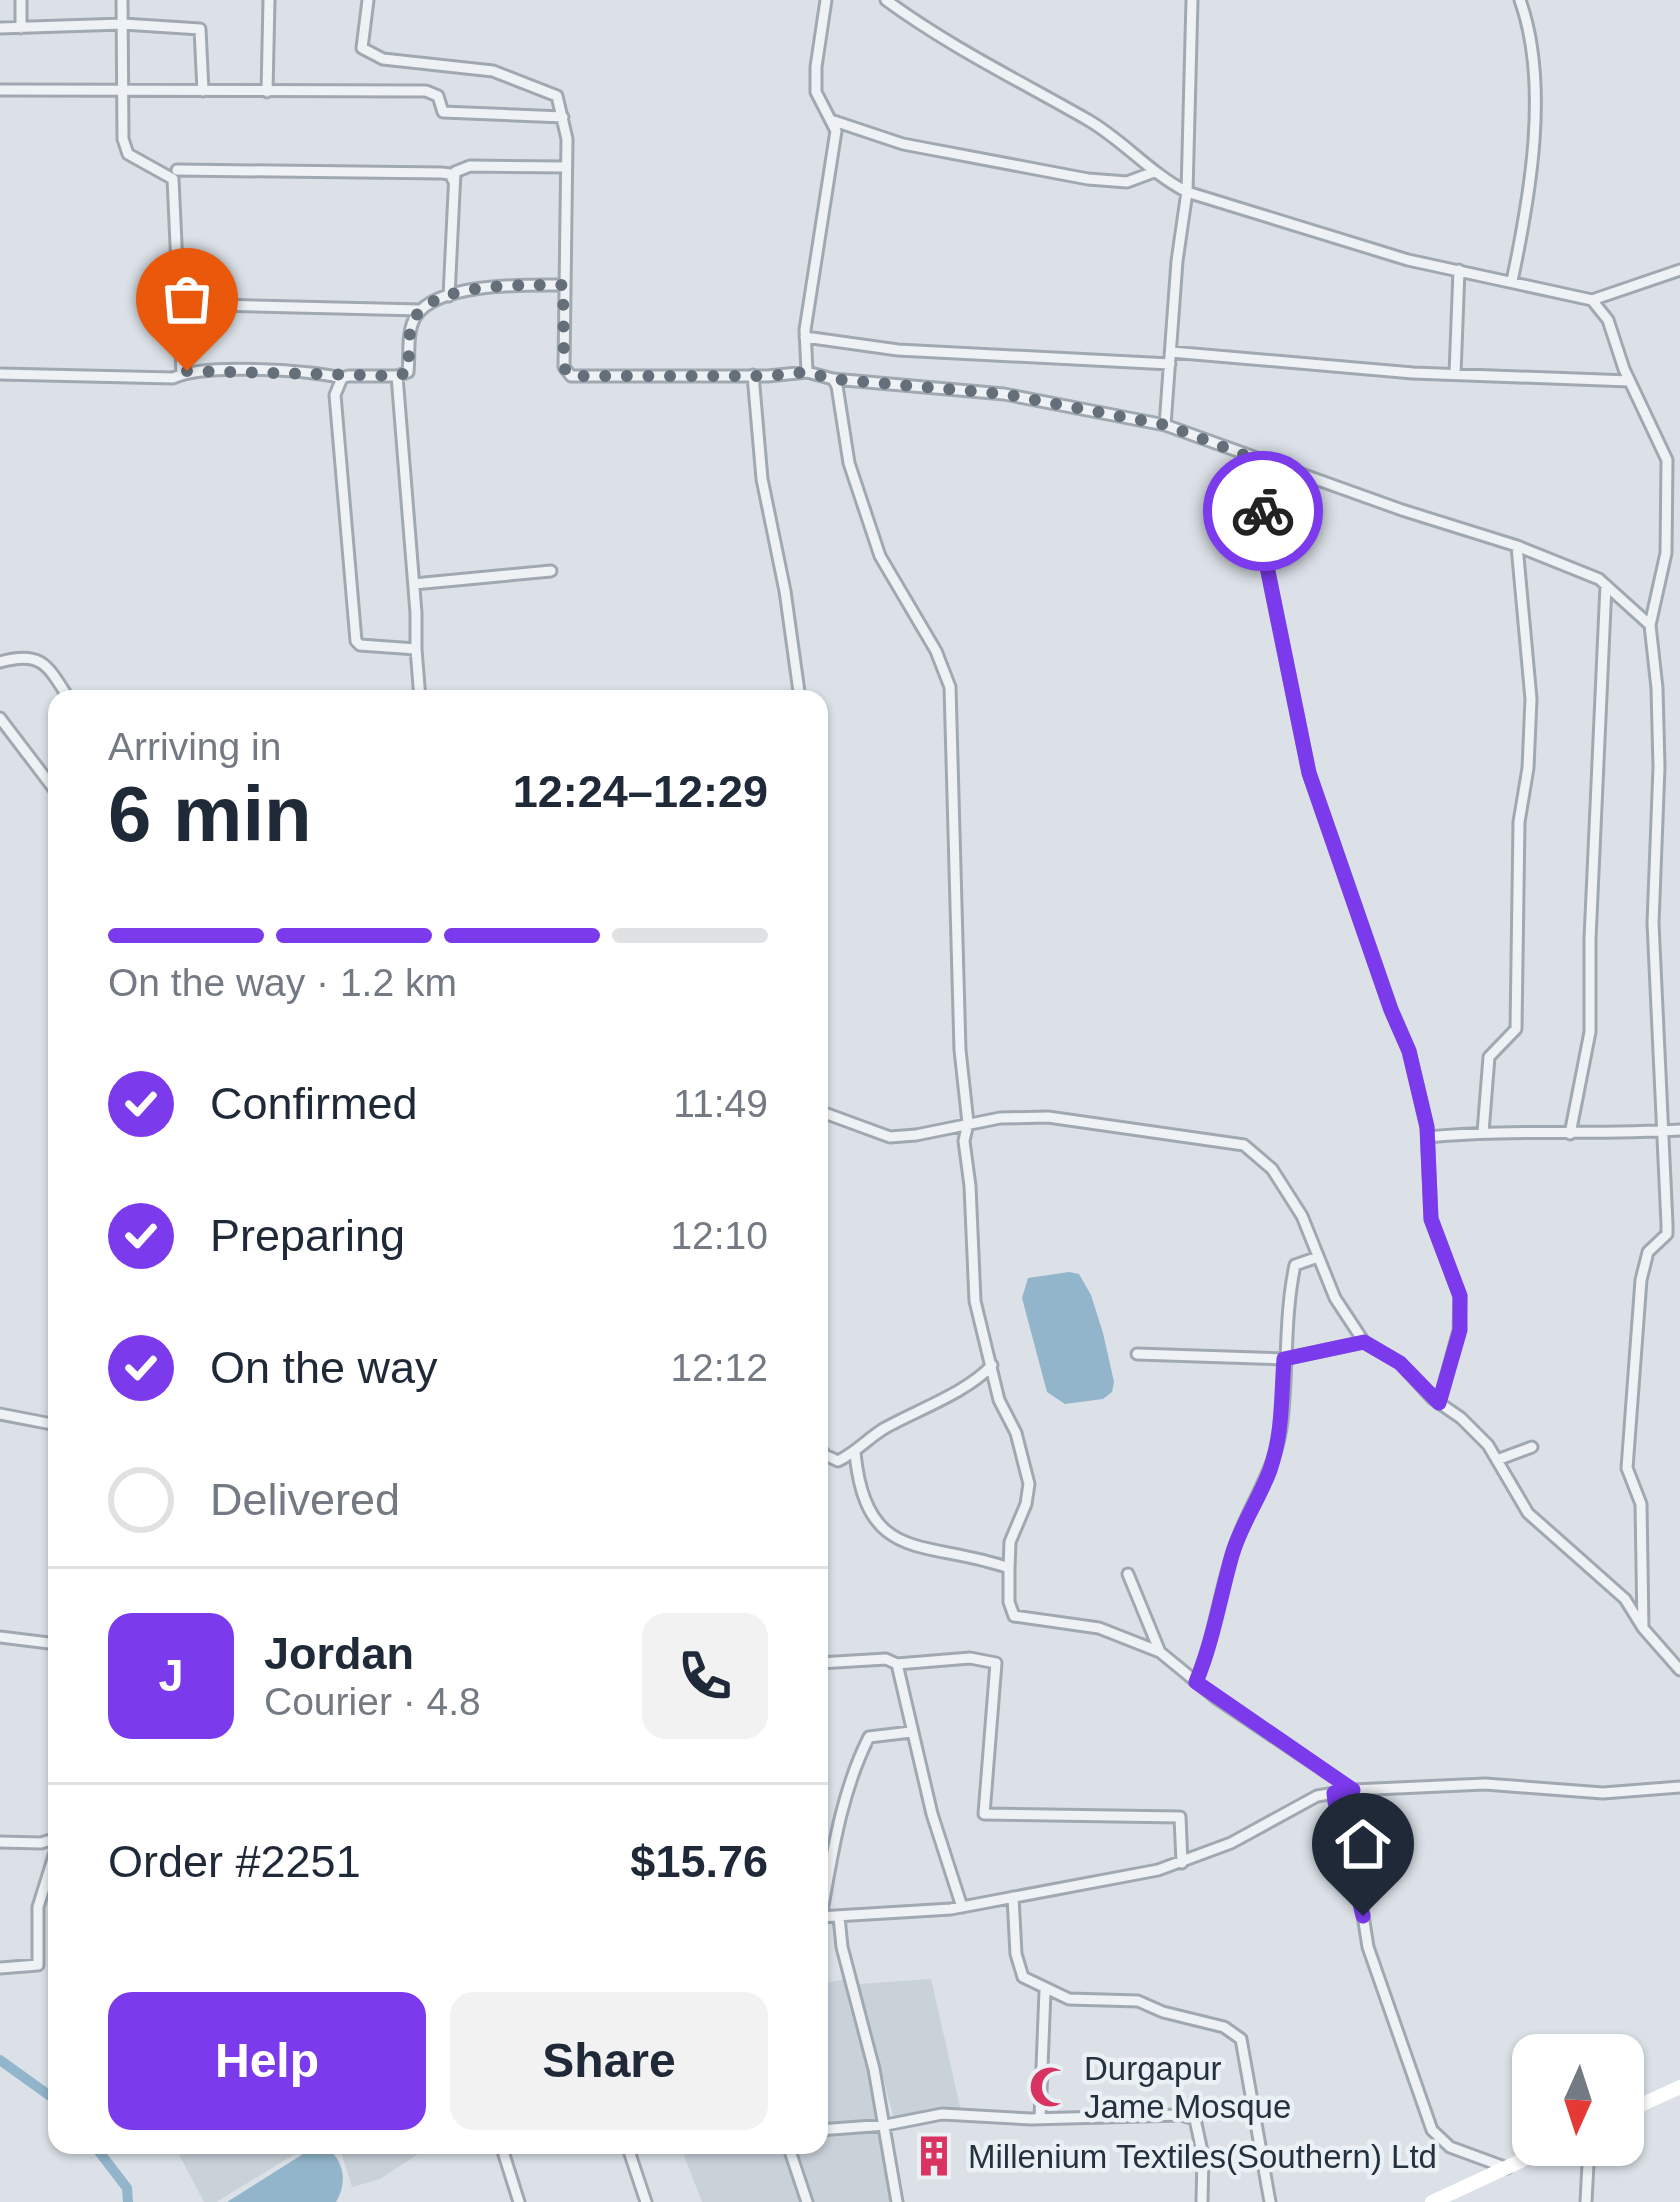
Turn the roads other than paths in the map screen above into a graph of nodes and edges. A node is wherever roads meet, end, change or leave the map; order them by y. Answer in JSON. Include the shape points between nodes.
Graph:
{"nodes":[{"id":1,"x":21,"y":0,"type":"edge"},
{"id":2,"x":122,"y":0,"type":"edge"},
{"id":3,"x":269,"y":0,"type":"edge"},
{"id":4,"x":368,"y":0,"type":"edge"},
{"id":5,"x":826,"y":0,"type":"edge"},
{"id":6,"x":886,"y":0,"type":"edge"},
{"id":7,"x":1192,"y":0,"type":"edge"},
{"id":8,"x":1520,"y":0,"type":"edge"},
{"id":9,"x":123,"y":24,"type":"junction"},
{"id":10,"x":0,"y":28,"type":"edge"},
{"id":11,"x":21,"y":28,"type":"junction"},
{"id":12,"x":121,"y":89,"type":"junction"},
{"id":13,"x":0,"y":90,"type":"edge"},
{"id":14,"x":203,"y":91,"type":"junction"},
{"id":15,"x":267,"y":92,"type":"junction"},
{"id":16,"x":563,"y":118,"type":"junction"},
{"id":17,"x":834,"y":121,"type":"junction"},
{"id":18,"x":566,"y":167,"type":"junction"},
{"id":19,"x":177,"y":170,"type":"dead end"},
{"id":20,"x":1154,"y":172,"type":"junction"},
{"id":21,"x":453,"y":180,"type":"junction"},
{"id":22,"x":1187,"y":192,"type":"junction"},
{"id":23,"x":1459,"y":270,"type":"junction"},
{"id":24,"x":1680,"y":270,"type":"edge"},
{"id":25,"x":1513,"y":281,"type":"junction"},
{"id":26,"x":563,"y":285,"type":"junction"},
{"id":27,"x":449,"y":296,"type":"junction"},
{"id":28,"x":1592,"y":300,"type":"junction"},
{"id":29,"x":177,"y":304,"type":"junction"},
{"id":30,"x":420,"y":310,"type":"junction"},
{"id":31,"x":805,"y":337,"type":"junction"},
{"id":32,"x":1170,"y":358,"type":"junction"},
{"id":33,"x":807,"y":372,"type":"junction"},
{"id":34,"x":0,"y":374,"type":"edge"},
{"id":35,"x":182,"y":374,"type":"junction"},
{"id":36,"x":1455,"y":374,"type":"junction"},
{"id":37,"x":397,"y":376,"type":"junction"},
{"id":38,"x":753,"y":376,"type":"junction"},
{"id":39,"x":342,"y":378,"type":"junction"},
{"id":40,"x":833,"y":379,"type":"junction"},
{"id":41,"x":1629,"y":380,"type":"junction"},
{"id":42,"x":1166,"y":425,"type":"junction"},
{"id":43,"x":1263,"y":462,"type":"junction"},
{"id":44,"x":1517,"y":546,"type":"junction"},
{"id":45,"x":551,"y":571,"type":"dead end"},
{"id":46,"x":414,"y":584,"type":"junction"},
{"id":47,"x":1606,"y":585,"type":"junction"},
{"id":48,"x":1649,"y":625,"type":"junction"},
{"id":49,"x":416,"y":649,"type":"junction"},
{"id":50,"x":0,"y":662,"type":"edge"},
{"id":51,"x":63,"y":690,"type":"edge"},
{"id":52,"x":419,"y":690,"type":"edge"},
{"id":53,"x":799,"y":690,"type":"edge"},
{"id":54,"x":0,"y":718,"type":"edge"},
{"id":55,"x":48,"y":781,"type":"edge"},
{"id":56,"x":828,"y":1114,"type":"edge"},
{"id":57,"x":968,"y":1124,"type":"junction"},
{"id":58,"x":1680,"y":1130,"type":"edge"},
{"id":59,"x":1664,"y":1131,"type":"junction"},
{"id":60,"x":1483,"y":1132,"type":"junction"},
{"id":61,"x":1570,"y":1134,"type":"junction"},
{"id":62,"x":1428,"y":1137,"type":"junction"},
{"id":63,"x":1318,"y":1257,"type":"junction"},
{"id":64,"x":1364,"y":1342,"type":"junction"},
{"id":65,"x":1136,"y":1354,"type":"dead end"},
{"id":66,"x":1284,"y":1359,"type":"junction"},
{"id":67,"x":992,"y":1365,"type":"junction"},
{"id":68,"x":1439,"y":1403,"type":"junction"},
{"id":69,"x":0,"y":1414,"type":"edge"},
{"id":70,"x":48,"y":1423,"type":"edge"},
{"id":71,"x":1532,"y":1447,"type":"dead end"},
{"id":72,"x":855,"y":1453,"type":"junction"},
{"id":73,"x":828,"y":1456,"type":"edge"},
{"id":74,"x":1497,"y":1460,"type":"junction"},
{"id":75,"x":1009,"y":1568,"type":"junction"},
{"id":76,"x":1128,"y":1574,"type":"dead end"},
{"id":77,"x":1643,"y":1628,"type":"junction"},
{"id":78,"x":0,"y":1637,"type":"edge"},
{"id":79,"x":48,"y":1643,"type":"edge"},
{"id":80,"x":1160,"y":1652,"type":"junction"},
{"id":81,"x":828,"y":1662,"type":"edge"},
{"id":82,"x":897,"y":1664,"type":"junction"},
{"id":83,"x":1680,"y":1670,"type":"edge"},
{"id":84,"x":1196,"y":1682,"type":"junction"},
{"id":85,"x":911,"y":1732,"type":"junction"},
{"id":86,"x":1680,"y":1787,"type":"edge"},
{"id":87,"x":1353,"y":1790,"type":"junction"},
{"id":88,"x":1334,"y":1793,"type":"junction"},
{"id":89,"x":0,"y":1842,"type":"edge"},
{"id":90,"x":48,"y":1843,"type":"edge"},
{"id":91,"x":1182,"y":1863,"type":"junction"},
{"id":92,"x":48,"y":1872,"type":"edge"},
{"id":93,"x":828,"y":1879,"type":"edge"},
{"id":94,"x":1013,"y":1897,"type":"junction"},
{"id":95,"x":962,"y":1907,"type":"junction"},
{"id":96,"x":828,"y":1917,"type":"edge"},
{"id":97,"x":839,"y":1917,"type":"junction"},
{"id":98,"x":0,"y":1968,"type":"edge"},
{"id":99,"x":1046,"y":1991,"type":"junction"},
{"id":100,"x":1680,"y":2087,"type":"edge"},
{"id":101,"x":1644,"y":2104,"type":"edge"},
{"id":102,"x":1040,"y":2118,"type":"junction"},
{"id":103,"x":886,"y":2125,"type":"junction"},
{"id":104,"x":828,"y":2129,"type":"edge"},
{"id":105,"x":504,"y":2154,"type":"edge"},
{"id":106,"x":630,"y":2154,"type":"edge"},
{"id":107,"x":791,"y":2154,"type":"edge"},
{"id":108,"x":1512,"y":2166,"type":"edge"},
{"id":109,"x":1588,"y":2166,"type":"edge"},
{"id":110,"x":1507,"y":2168,"type":"junction"},
{"id":111,"x":519,"y":2202,"type":"edge"},
{"id":112,"x":646,"y":2202,"type":"edge"},
{"id":113,"x":807,"y":2202,"type":"edge"},
{"id":114,"x":897,"y":2202,"type":"edge"},
{"id":115,"x":1202,"y":2202,"type":"edge"},
{"id":116,"x":1270,"y":2202,"type":"edge"},
{"id":117,"x":1432,"y":2202,"type":"edge"},
{"id":118,"x":1586,"y":2202,"type":"edge"}],
"edges":[{"from":1,"to":11,"type":"street"},
{"from":2,"to":9,"type":"street"},
{"from":3,"to":15,"type":"street"},
{"from":4,"to":16,"type":"street","via":[[362,49],[536,85],[557,96]]},
{"from":5,"to":17,"type":"street","via":[[816,92]]},
{"from":6,"to":20,"type":"street","via":[[1094,123]]},
{"from":7,"to":22,"type":"street"},
{"from":8,"to":25,"type":"street","via":[[1530,46],[1534,164]]},
{"from":9,"to":11,"type":"street"},
{"from":9,"to":12,"type":"street"},
{"from":9,"to":14,"type":"street","via":[[200,29]]},
{"from":10,"to":11,"type":"street"},
{"from":12,"to":13,"type":"street"},
{"from":12,"to":14,"type":"street"},
{"from":12,"to":29,"type":"street","via":[[128,154],[173,179]]},
{"from":14,"to":15,"type":"street"},
{"from":15,"to":16,"type":"street","via":[[426,91],[438,96],[443,112]]},
{"from":16,"to":18,"type":"street"},
{"from":17,"to":20,"type":"street","via":[[903,145],[1088,179],[1127,182]]},
{"from":17,"to":31,"type":"street"},
{"from":18,"to":21,"type":"street","via":[[470,166],[458,168]]},
{"from":18,"to":26,"type":"street"},
{"from":19,"to":21,"type":"street","via":[[442,173]]},
{"from":20,"to":22,"type":"street"},
{"from":21,"to":27,"type":"street"},
{"from":22,"to":23,"type":"street"},
{"from":22,"to":32,"type":"street"},
{"from":23,"to":25,"type":"street"},
{"from":23,"to":36,"type":"street"},
{"from":24,"to":28,"type":"street"},
{"from":25,"to":28,"type":"street"},
{"from":26,"to":27,"type":"street"},
{"from":26,"to":38,"type":"street","via":[[564,368],[571,376]]},
{"from":27,"to":30,"type":"street"},
{"from":28,"to":41,"type":"street","via":[[1608,320]]},
{"from":29,"to":30,"type":"street"},
{"from":29,"to":35,"type":"street"},
{"from":30,"to":37,"type":"street","via":[[408,372]]},
{"from":31,"to":32,"type":"street","via":[[898,350]]},
{"from":31,"to":33,"type":"street"},
{"from":32,"to":36,"type":"street"},
{"from":32,"to":42,"type":"street"},
{"from":33,"to":38,"type":"street"},
{"from":33,"to":40,"type":"street"},
{"from":34,"to":35,"type":"street"},
{"from":35,"to":39,"type":"street"},
{"from":36,"to":41,"type":"street"},
{"from":37,"to":39,"type":"street"},
{"from":37,"to":46,"type":"street"},
{"from":38,"to":53,"type":"street"},
{"from":39,"to":49,"type":"street","via":[[335,395],[356,641]]},
{"from":40,"to":42,"type":"street","via":[[1004,394]]},
{"from":40,"to":57,"type":"street","via":[[849,463],[880,556],[950,687]]},
{"from":41,"to":48,"type":"street","via":[[1667,460],[1666,553]]},
{"from":42,"to":43,"type":"street"},
{"from":43,"to":44,"type":"street"},
{"from":43,"to":62,"type":"street","via":[[1264,552],[1309,773],[1409,1051]]},
{"from":44,"to":47,"type":"street"},
{"from":44,"to":60,"type":"street","via":[[1531,699],[1519,822],[1516,1029],[1489,1058]]},
{"from":45,"to":46,"type":"street"},
{"from":46,"to":49,"type":"street"},
{"from":47,"to":48,"type":"street"},
{"from":47,"to":61,"type":"street","via":[[1590,1032]]},
{"from":48,"to":59,"type":"street","via":[[1658,708],[1653,923]]},
{"from":49,"to":52,"type":"street"},
{"from":50,"to":51,"type":"street","via":[[33,657]]},
{"from":54,"to":55,"type":"street"},
{"from":56,"to":57,"type":"street","via":[[890,1137]]},
{"from":57,"to":63,"type":"street","via":[[1048,1117],[1244,1145],[1273,1169]]},
{"from":57,"to":67,"type":"street","via":[[975,1301]]},
{"from":58,"to":59,"type":"street"},
{"from":59,"to":61,"type":"street"},
{"from":59,"to":77,"type":"street","via":[[1666,1234],[1648,1252],[1641,1280],[1627,1468],[1641,1504]]},
{"from":60,"to":61,"type":"street"},
{"from":60,"to":62,"type":"street"},
{"from":62,"to":68,"type":"street","via":[[1431,1219],[1460,1296],[1460,1330]]},
{"from":63,"to":64,"type":"street"},
{"from":63,"to":66,"type":"street","via":[[1295,1265]]},
{"from":64,"to":66,"type":"street"},
{"from":64,"to":68,"type":"street","via":[[1400,1363]]},
{"from":65,"to":66,"type":"street"},
{"from":66,"to":84,"type":"street","via":[[1278,1444],[1233,1551]]},
{"from":67,"to":72,"type":"street"},
{"from":67,"to":75,"type":"street","via":[[1029,1484]]},
{"from":68,"to":74,"type":"street"},
{"from":69,"to":70,"type":"street"},
{"from":71,"to":74,"type":"street"},
{"from":72,"to":73,"type":"street"},
{"from":72,"to":75,"type":"street","via":[[867,1510],[890,1535]]},
{"from":74,"to":77,"type":"street","via":[[1528,1513],[1616,1591]]},
{"from":75,"to":80,"type":"street","via":[[1014,1616],[1099,1628]]},
{"from":76,"to":80,"type":"street"},
{"from":77,"to":83,"type":"street"},
{"from":78,"to":79,"type":"street"},
{"from":80,"to":84,"type":"street"},
{"from":81,"to":82,"type":"street"},
{"from":82,"to":85,"type":"street"},
{"from":82,"to":91,"type":"street","via":[[996,1663],[984,1814],[1180,1817]]},
{"from":84,"to":87,"type":"street"},
{"from":85,"to":93,"type":"street","via":[[869,1737],[846,1792]]},
{"from":85,"to":95,"type":"street"},
{"from":86,"to":87,"type":"street"},
{"from":87,"to":88,"type":"street"},
{"from":88,"to":91,"type":"street"},
{"from":88,"to":110,"type":"street","via":[[1368,1947],[1432,2131]]},
{"from":89,"to":90,"type":"street"},
{"from":91,"to":94,"type":"street"},
{"from":92,"to":98,"type":"street","via":[[38,1906],[38,1965]]},
{"from":94,"to":95,"type":"street"},
{"from":94,"to":99,"type":"street","via":[[1024,1977]]},
{"from":95,"to":97,"type":"street"},
{"from":96,"to":97,"type":"street"},
{"from":97,"to":103,"type":"street"},
{"from":99,"to":102,"type":"street"},
{"from":99,"to":116,"type":"street","via":[[1138,2001],[1241,2039]]},
{"from":100,"to":101,"type":"main road"},
{"from":102,"to":103,"type":"street","via":[[942,2114]]},
{"from":102,"to":115,"type":"street","via":[[1195,2119]]},
{"from":103,"to":104,"type":"street"},
{"from":103,"to":114,"type":"street"},
{"from":105,"to":111,"type":"street"},
{"from":106,"to":112,"type":"street"},
{"from":107,"to":113,"type":"street"},
{"from":108,"to":110,"type":"main road"},
{"from":109,"to":118,"type":"street"},
{"from":110,"to":117,"type":"main road"}]}
